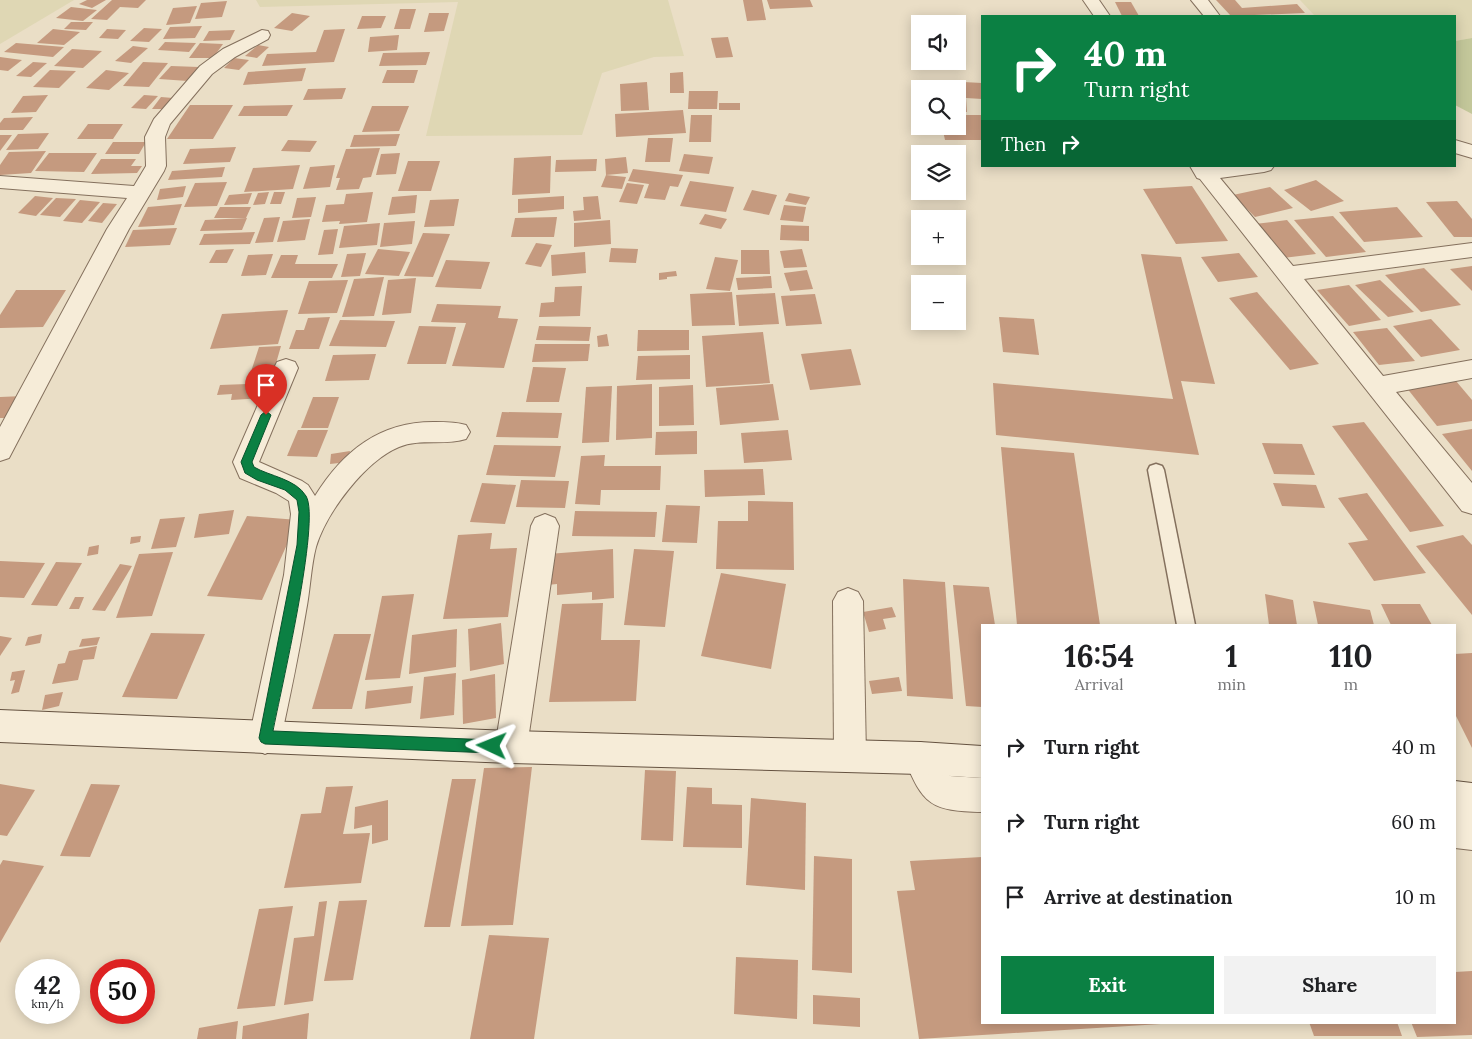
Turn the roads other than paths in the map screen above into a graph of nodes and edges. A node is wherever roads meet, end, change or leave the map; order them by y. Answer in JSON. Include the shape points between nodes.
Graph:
{"nodes":[{"id":1,"x":1091,"y":0,"type":"edge"},
{"id":2,"x":1199,"y":0,"type":"edge"},
{"id":3,"x":1101,"y":15,"type":"edge"},
{"id":4,"x":1211,"y":15,"type":"edge"},
{"id":5,"x":262,"y":35,"type":"dead end"},
{"id":6,"x":1456,"y":146,"type":"edge"},
{"id":7,"x":1472,"y":152,"type":"edge"},
{"id":8,"x":1248,"y":167,"type":"edge"},
{"id":9,"x":1202,"y":170,"type":"edge"},
{"id":10,"x":0,"y":182,"type":"edge"},
{"id":11,"x":141,"y":193,"type":"junction"},
{"id":12,"x":1472,"y":250,"type":"edge"},
{"id":13,"x":1286,"y":274,"type":"junction"},
{"id":14,"x":286,"y":368,"type":"dead end"},
{"id":15,"x":1472,"y":369,"type":"edge"},
{"id":16,"x":1376,"y":386,"type":"junction"},
{"id":17,"x":457,"y":432,"type":"dead end"},
{"id":18,"x":0,"y":451,"type":"edge"},
{"id":19,"x":1156,"y":470,"type":"dead end"},
{"id":20,"x":1472,"y":503,"type":"edge"},
{"id":21,"x":545,"y":526,"type":"dead end"},
{"id":22,"x":303,"y":545,"type":"junction"},
{"id":23,"x":848,"y":601,"type":"dead end"},
{"id":24,"x":1186,"y":624,"type":"edge"},
{"id":25,"x":0,"y":726,"type":"edge"},
{"id":26,"x":265,"y":738,"type":"junction"},
{"id":27,"x":511,"y":747,"type":"junction"},
{"id":28,"x":850,"y":756,"type":"junction"},
{"id":29,"x":920,"y":758,"type":"junction"},
{"id":30,"x":981,"y":762,"type":"edge"},
{"id":31,"x":981,"y":795,"type":"edge"},
{"id":32,"x":1456,"y":798,"type":"edge"},
{"id":33,"x":1472,"y":800,"type":"edge"},
{"id":34,"x":1456,"y":832,"type":"edge"},
{"id":35,"x":1472,"y":833,"type":"edge"}],
"edges":[{"from":1,"to":3,"type":"street"},
{"from":2,"to":4,"type":"street"},
{"from":5,"to":11,"type":"street","via":[[206,70],[160,123],[156,137],[156,166]]},
{"from":6,"to":7,"type":"street"},
{"from":8,"to":9,"type":"street"},
{"from":9,"to":13,"type":"street"},
{"from":10,"to":11,"type":"street"},
{"from":11,"to":18,"type":"street"},
{"from":12,"to":13,"type":"street"},
{"from":13,"to":16,"type":"street"},
{"from":14,"to":22,"type":"street","via":[[246,462],[249,470],[289,486],[302,498]]},
{"from":15,"to":16,"type":"street"},
{"from":16,"to":20,"type":"street"},
{"from":17,"to":22,"type":"street","via":[[408,434],[392,438],[367,452],[341,478],[321,506]]},
{"from":19,"to":24,"type":"lane"},
{"from":21,"to":27,"type":"street"},
{"from":22,"to":26,"type":"street"},
{"from":23,"to":28,"type":"street"},
{"from":25,"to":26,"type":"street"},
{"from":26,"to":27,"type":"street"},
{"from":27,"to":28,"type":"street"},
{"from":28,"to":29,"type":"street"},
{"from":29,"to":30,"type":"street"},
{"from":29,"to":31,"type":"street","via":[[931,780],[942,792]]},
{"from":32,"to":33,"type":"street"},
{"from":34,"to":35,"type":"street"}]}
